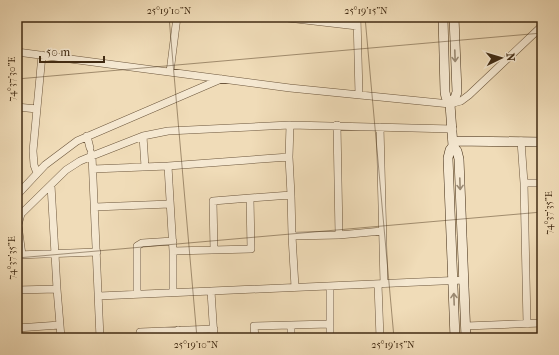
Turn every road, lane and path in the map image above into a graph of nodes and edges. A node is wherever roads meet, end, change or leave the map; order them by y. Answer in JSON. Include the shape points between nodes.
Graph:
{"nodes":[{"id":1,"x":177,"y":17,"type":"edge"},
{"id":2,"x":279,"y":17,"type":"edge"},
{"id":3,"x":357,"y":17,"type":"edge"},
{"id":4,"x":443,"y":17,"type":"edge"},
{"id":5,"x":454,"y":17,"type":"edge"},
{"id":6,"x":357,"y":26,"type":"junction"},
{"id":7,"x":542,"y":26,"type":"edge"},
{"id":8,"x":17,"y":52,"type":"edge"},
{"id":9,"x":42,"y":55,"type":"junction"},
{"id":10,"x":170,"y":72,"type":"junction"},
{"id":11,"x":221,"y":79,"type":"junction"},
{"id":12,"x":359,"y":95,"type":"junction"},
{"id":13,"x":450,"y":104,"type":"junction"},
{"id":14,"x":17,"y":107,"type":"edge"},
{"id":15,"x":37,"y":109,"type":"junction"},
{"id":16,"x":290,"y":125,"type":"junction"},
{"id":17,"x":337,"y":125,"type":"junction"},
{"id":18,"x":380,"y":127,"type":"junction"},
{"id":19,"x":452,"y":129,"type":"junction"},
{"id":20,"x":87,"y":136,"type":"junction"},
{"id":21,"x":143,"y":136,"type":"junction"},
{"id":22,"x":521,"y":141,"type":"junction"},
{"id":23,"x":542,"y":142,"type":"edge"},
{"id":24,"x":453,"y":144,"type":"junction"},
{"id":25,"x":91,"y":152,"type":"junction"},
{"id":26,"x":289,"y":157,"type":"junction"},
{"id":27,"x":168,"y":166,"type":"junction"},
{"id":28,"x":145,"y":167,"type":"junction"},
{"id":29,"x":93,"y":169,"type":"junction"},
{"id":30,"x":37,"y":173,"type":"junction"},
{"id":31,"x":524,"y":183,"type":"junction"},
{"id":32,"x":542,"y":183,"type":"edge"},
{"id":33,"x":51,"y":185,"type":"junction"},
{"id":34,"x":17,"y":194,"type":"edge"},
{"id":35,"x":291,"y":195,"type":"junction"},
{"id":36,"x":250,"y":198,"type":"junction"},
{"id":37,"x":170,"y":204,"type":"junction"},
{"id":38,"x":94,"y":207,"type":"junction"},
{"id":39,"x":382,"y":230,"type":"junction"},
{"id":40,"x":339,"y":235,"type":"junction"},
{"id":41,"x":292,"y":236,"type":"junction"},
{"id":42,"x":173,"y":241,"type":"junction"},
{"id":43,"x":214,"y":250,"type":"junction"},
{"id":44,"x":173,"y":251,"type":"junction"},
{"id":45,"x":97,"y":252,"type":"junction"},
{"id":46,"x":56,"y":254,"type":"junction"},
{"id":47,"x":19,"y":255,"type":"edge"},
{"id":48,"x":464,"y":280,"type":"junction"},
{"id":49,"x":453,"y":281,"type":"junction"},
{"id":50,"x":381,"y":284,"type":"junction"},
{"id":51,"x":330,"y":286,"type":"junction"},
{"id":52,"x":295,"y":287,"type":"junction"},
{"id":53,"x":58,"y":289,"type":"junction"},
{"id":54,"x":17,"y":290,"type":"edge"},
{"id":55,"x":211,"y":291,"type":"junction"},
{"id":56,"x":173,"y":292,"type":"junction"},
{"id":57,"x":137,"y":294,"type":"junction"},
{"id":58,"x":99,"y":296,"type":"junction"},
{"id":59,"x":542,"y":323,"type":"edge"},
{"id":60,"x":330,"y":324,"type":"junction"},
{"id":61,"x":528,"y":324,"type":"junction"},
{"id":62,"x":60,"y":325,"type":"junction"},
{"id":63,"x":291,"y":325,"type":"junction"},
{"id":64,"x":466,"y":326,"type":"junction"},
{"id":65,"x":17,"y":328,"type":"edge"},
{"id":66,"x":214,"y":329,"type":"junction"},
{"id":67,"x":178,"y":330,"type":"junction"},
{"id":68,"x":61,"y":338,"type":"edge"},
{"id":69,"x":100,"y":338,"type":"edge"},
{"id":70,"x":139,"y":338,"type":"edge"},
{"id":71,"x":178,"y":338,"type":"edge"},
{"id":72,"x":214,"y":338,"type":"edge"},
{"id":73,"x":255,"y":338,"type":"edge"},
{"id":74,"x":291,"y":338,"type":"edge"},
{"id":75,"x":330,"y":338,"type":"edge"},
{"id":76,"x":380,"y":338,"type":"edge"},
{"id":77,"x":455,"y":338,"type":"edge"},
{"id":78,"x":466,"y":338,"type":"edge"}],
"edges":[{"from":1,"to":10,"type":"street"},
{"from":2,"to":6,"type":"street"},
{"from":3,"to":6,"type":"street"},
{"from":4,"to":13,"type":"street","via":[[445,92]]},
{"from":5,"to":13,"type":"street","one_way":true,"via":[[457,92]]},
{"from":6,"to":12,"type":"street"},
{"from":7,"to":13,"type":"street","via":[[469,95]]},
{"from":8,"to":9,"type":"street"},
{"from":9,"to":10,"type":"street"},
{"from":9,"to":15,"type":"street"},
{"from":10,"to":11,"type":"street"},
{"from":11,"to":12,"type":"street"},
{"from":11,"to":20,"type":"street"},
{"from":12,"to":13,"type":"street"},
{"from":13,"to":19,"type":"street"},
{"from":14,"to":15,"type":"street"},
{"from":15,"to":30,"type":"street","via":[[33,158]]},
{"from":16,"to":17,"type":"street"},
{"from":16,"to":21,"type":"street","via":[[168,131]]},
{"from":16,"to":26,"type":"street"},
{"from":17,"to":18,"type":"street"},
{"from":17,"to":40,"type":"street"},
{"from":18,"to":19,"type":"street"},
{"from":18,"to":39,"type":"street"},
{"from":19,"to":24,"type":"street"},
{"from":20,"to":25,"type":"street"},
{"from":20,"to":30,"type":"street","via":[[61,152]]},
{"from":21,"to":25,"type":"street"},
{"from":21,"to":28,"type":"street"},
{"from":22,"to":23,"type":"street"},
{"from":22,"to":24,"type":"street"},
{"from":22,"to":31,"type":"street"},
{"from":24,"to":48,"type":"street","one_way":true,"via":[[459,159]]},
{"from":24,"to":49,"type":"street","via":[[448,158]]},
{"from":25,"to":29,"type":"street"},
{"from":25,"to":33,"type":"street"},
{"from":26,"to":27,"type":"street"},
{"from":26,"to":35,"type":"street"},
{"from":27,"to":28,"type":"street"},
{"from":27,"to":37,"type":"street"},
{"from":28,"to":29,"type":"street"},
{"from":29,"to":38,"type":"street"},
{"from":30,"to":34,"type":"street"},
{"from":31,"to":32,"type":"street"},
{"from":31,"to":61,"type":"street"},
{"from":33,"to":46,"type":"street"},
{"from":33,"to":47,"type":"street","via":[[21,214],[18,225]]},
{"from":35,"to":36,"type":"street"},
{"from":35,"to":41,"type":"street"},
{"from":36,"to":43,"type":"street","via":[[213,201]]},
{"from":36,"to":43,"type":"street","via":[[251,249]]},
{"from":37,"to":38,"type":"street"},
{"from":37,"to":42,"type":"street"},
{"from":38,"to":45,"type":"street"},
{"from":39,"to":40,"type":"street"},
{"from":39,"to":50,"type":"street"},
{"from":40,"to":41,"type":"street"},
{"from":41,"to":52,"type":"street"},
{"from":42,"to":44,"type":"street"},
{"from":42,"to":57,"type":"street","via":[[142,243],[137,246]]},
{"from":43,"to":44,"type":"street"},
{"from":44,"to":56,"type":"street"},
{"from":45,"to":46,"type":"street"},
{"from":45,"to":58,"type":"street"},
{"from":46,"to":47,"type":"street"},
{"from":46,"to":53,"type":"street"},
{"from":48,"to":49,"type":"street"},
{"from":48,"to":64,"type":"street"},
{"from":49,"to":50,"type":"street"},
{"from":77,"to":49,"type":"street","one_way":true},
{"from":50,"to":51,"type":"street"},
{"from":50,"to":76,"type":"street"},
{"from":51,"to":52,"type":"street"},
{"from":51,"to":60,"type":"street"},
{"from":52,"to":55,"type":"street"},
{"from":53,"to":54,"type":"street"},
{"from":53,"to":62,"type":"street"},
{"from":55,"to":56,"type":"street"},
{"from":55,"to":66,"type":"street"},
{"from":56,"to":57,"type":"street"},
{"from":57,"to":58,"type":"street"},
{"from":58,"to":69,"type":"street"},
{"from":59,"to":61,"type":"street"},
{"from":60,"to":63,"type":"street"},
{"from":60,"to":75,"type":"street"},
{"from":61,"to":64,"type":"street"},
{"from":62,"to":65,"type":"street"},
{"from":62,"to":68,"type":"street"},
{"from":63,"to":73,"type":"street","via":[[254,326]]},
{"from":63,"to":74,"type":"street"},
{"from":64,"to":78,"type":"street"},
{"from":66,"to":67,"type":"street"},
{"from":66,"to":72,"type":"street"},
{"from":67,"to":70,"type":"street","via":[[140,332]]},
{"from":67,"to":71,"type":"street"}]}
